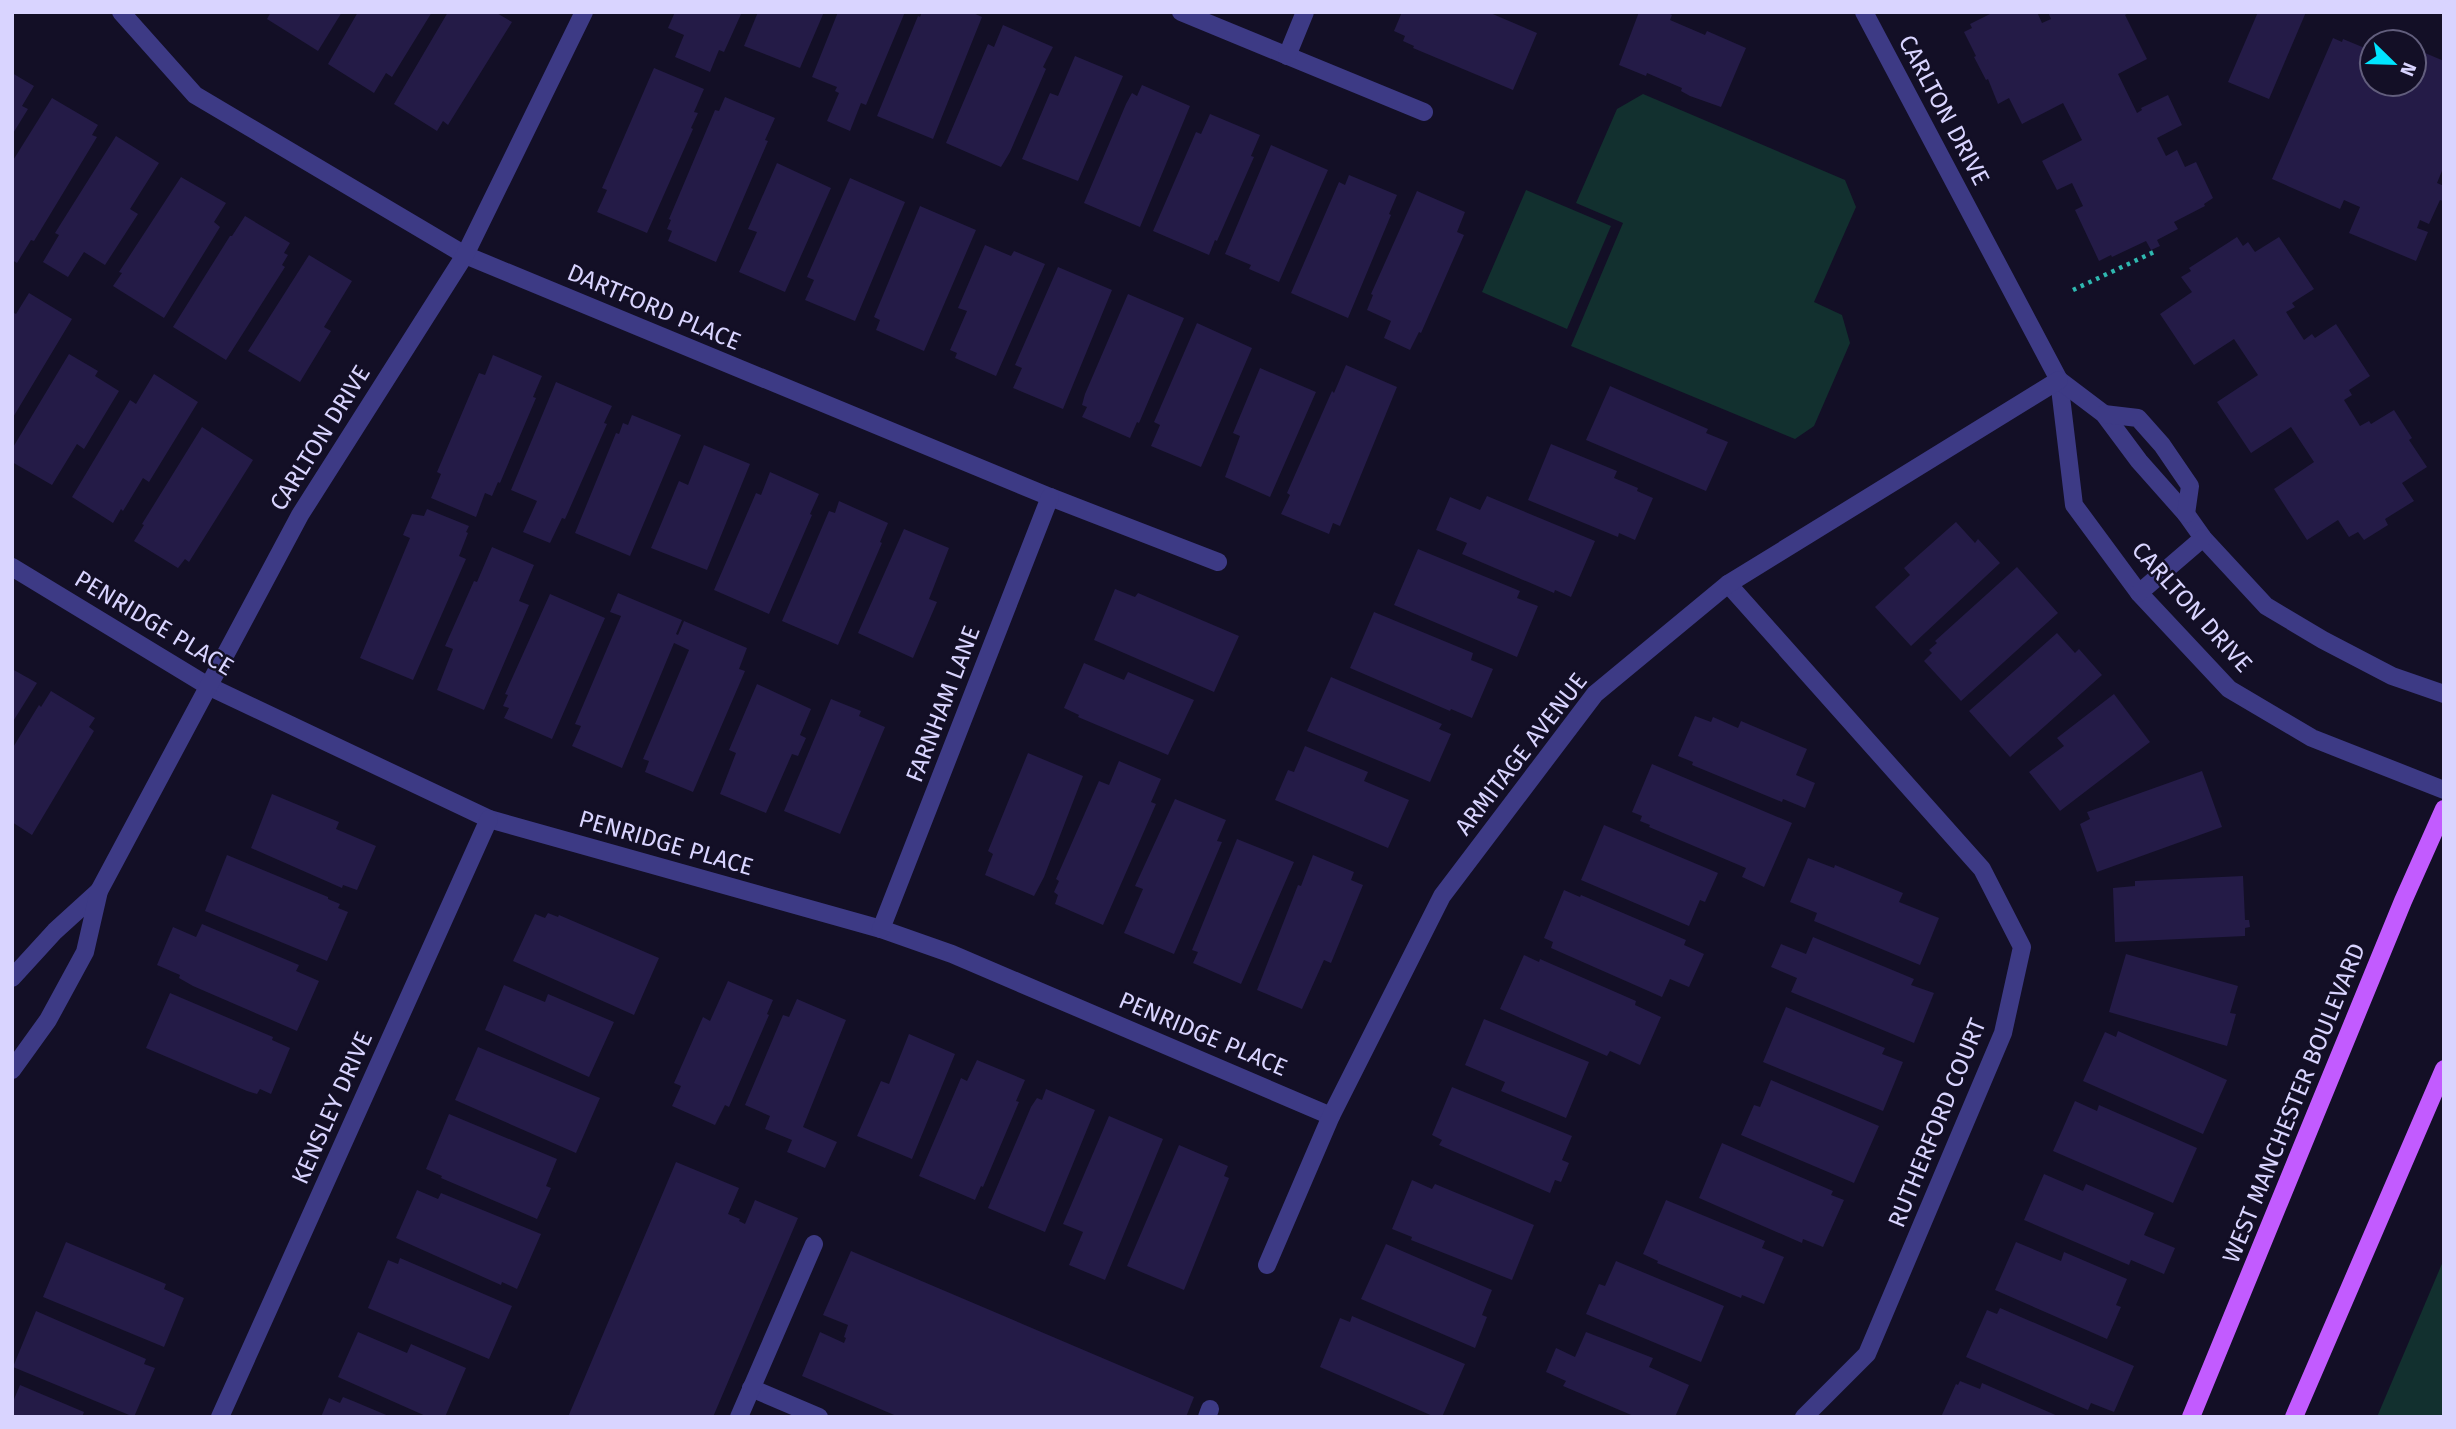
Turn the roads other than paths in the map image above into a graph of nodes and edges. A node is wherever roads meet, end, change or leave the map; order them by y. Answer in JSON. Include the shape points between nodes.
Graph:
{"nodes":[{"id":1,"x":121,"y":12,"type":"edge"},
{"id":2,"x":584,"y":12,"type":"edge"},
{"id":3,"x":1181,"y":12,"type":"edge"},
{"id":4,"x":1305,"y":12,"type":"edge"},
{"id":5,"x":1864,"y":12,"type":"edge"},
{"id":6,"x":1287,"y":56,"type":"junction"},
{"id":7,"x":1424,"y":112,"type":"dead end"},
{"id":8,"x":465,"y":255,"type":"junction"},
{"id":9,"x":2059,"y":380,"type":"junction"},
{"id":10,"x":2104,"y":415,"type":"junction"},
{"id":11,"x":1050,"y":497,"type":"junction"},
{"id":12,"x":2186,"y":514,"type":"junction"},
{"id":13,"x":2203,"y":538,"type":"junction"},
{"id":14,"x":1219,"y":562,"type":"dead end"},
{"id":15,"x":12,"y":567,"type":"edge"},
{"id":16,"x":1728,"y":584,"type":"junction"},
{"id":17,"x":2139,"y":593,"type":"junction"},
{"id":18,"x":208,"y":686,"type":"junction"},
{"id":19,"x":2444,"y":694,"type":"edge"},
{"id":20,"x":2444,"y":790,"type":"edge"},
{"id":21,"x":2444,"y":809,"type":"edge"},
{"id":22,"x":489,"y":819,"type":"junction"},
{"id":23,"x":99,"y":891,"type":"junction"},
{"id":24,"x":881,"y":929,"type":"junction"},
{"id":25,"x":12,"y":978,"type":"edge"},
{"id":26,"x":12,"y":1069,"type":"edge"},
{"id":27,"x":2444,"y":1069,"type":"edge"},
{"id":28,"x":1331,"y":1116,"type":"junction"},
{"id":29,"x":814,"y":1244,"type":"dead end"},
{"id":30,"x":1267,"y":1265,"type":"dead end"},
{"id":31,"x":751,"y":1388,"type":"junction"},
{"id":32,"x":220,"y":1417,"type":"edge"},
{"id":33,"x":739,"y":1417,"type":"edge"},
{"id":34,"x":820,"y":1417,"type":"edge"},
{"id":35,"x":1804,"y":1417,"type":"edge"},
{"id":36,"x":2191,"y":1417,"type":"edge"},
{"id":37,"x":2294,"y":1417,"type":"edge"}],
"edges":[{"from":1,"to":8,"type":"street","name":"DARTFORD PLACE","via":[[195,95]]},
{"from":2,"to":8,"type":"street","name":"CARLTON DRIVE"},
{"from":3,"to":6,"type":"street"},
{"from":4,"to":6,"type":"street"},
{"from":5,"to":9,"type":"street","name":"CARLTON DRIVE"},
{"from":6,"to":7,"type":"street"},
{"from":8,"to":11,"type":"street","name":"DARTFORD PLACE"},
{"from":8,"to":18,"type":"street","name":"CARLTON DRIVE","via":[[300,515]]},
{"from":9,"to":10,"type":"street","name":"CARLTON DRIVE"},
{"from":9,"to":16,"type":"street","name":"ARMITAGE AVENUE"},
{"from":9,"to":17,"type":"street","name":"CARLTON DRIVE","via":[[2074,505]]},
{"from":10,"to":12,"type":"street","name":"CARLTON DRIVE"},
{"from":10,"to":12,"type":"street","via":[[2138,418],[2162,445],[2190,486]]},
{"from":11,"to":14,"type":"street","name":"DARTFORD PLACE"},
{"from":11,"to":24,"type":"street","name":"FARNHAM LANE"},
{"from":12,"to":13,"type":"street","name":"CARLTON DRIVE"},
{"from":13,"to":17,"type":"street"},
{"from":13,"to":19,"type":"street","name":"CARLTON DRIVE","via":[[2266,606],[2392,676]]},
{"from":15,"to":18,"type":"street","name":"PENRIDGE PLACE"},
{"from":16,"to":28,"type":"street","name":"ARMITAGE AVENUE","via":[[1595,694],[1442,896]]},
{"from":16,"to":35,"type":"street","name":"RUTHERFORD COURT","via":[[1982,869],[2022,947],[2003,1033],[1867,1354]]},
{"from":17,"to":20,"type":"street","name":"CARLTON DRIVE","via":[[2229,689],[2312,738]]},
{"from":18,"to":22,"type":"street","name":"PENRIDGE PLACE"},
{"from":18,"to":23,"type":"street","name":"CARLTON DRIVE"},
{"from":21,"to":36,"type":"main road","name":"WEST MANCHESTER BOULEVARD"},
{"from":22,"to":24,"type":"street","name":"PENRIDGE PLACE"},
{"from":22,"to":32,"type":"street","name":"KENSLEY DRIVE"},
{"from":23,"to":25,"type":"street","name":"CARLTON DRIVE","via":[[55,930]]},
{"from":23,"to":26,"type":"street","name":"CARLTON DRIVE","via":[[85,952],[48,1020]]},
{"from":24,"to":28,"type":"street","name":"PENRIDGE PLACE","via":[[952,954]]},
{"from":27,"to":37,"type":"main road"},
{"from":28,"to":30,"type":"street","name":"ARMITAGE AVENUE"},
{"from":29,"to":31,"type":"street"},
{"from":31,"to":33,"type":"street"},
{"from":31,"to":34,"type":"street"}]}
